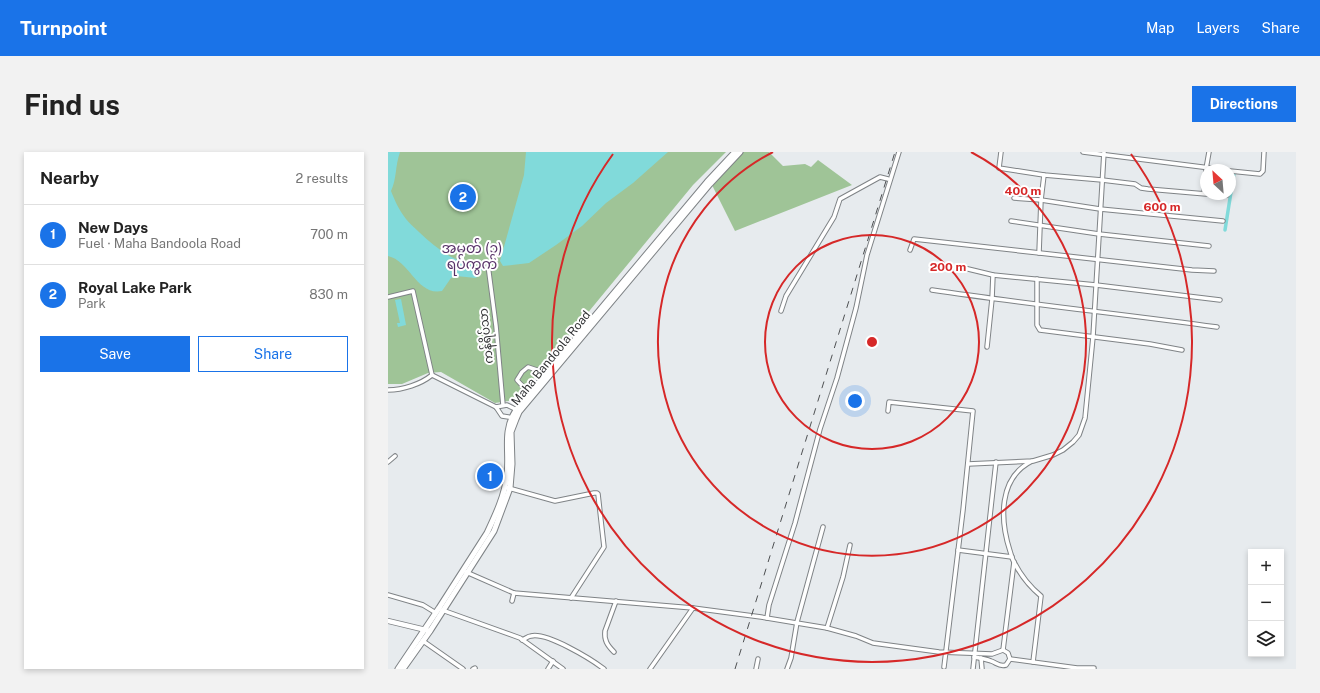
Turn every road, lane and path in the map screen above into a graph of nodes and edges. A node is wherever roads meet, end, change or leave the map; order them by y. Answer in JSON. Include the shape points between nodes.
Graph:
{"nodes":[{"id":1,"x":735,"y":152,"type":"edge"},
{"id":2,"x":740,"y":152,"type":"edge"},
{"id":3,"x":899,"y":152,"type":"edge"},
{"id":4,"x":1001,"y":152,"type":"edge"},
{"id":5,"x":1083,"y":152,"type":"edge"},
{"id":6,"x":1209,"y":152,"type":"edge"},
{"id":7,"x":1264,"y":152,"type":"edge"},
{"id":8,"x":1104,"y":153,"type":"edge"},
{"id":9,"x":1207,"y":164,"type":"edge"},
{"id":10,"x":1200,"y":168,"type":"edge"},
{"id":11,"x":1236,"y":171,"type":"edge"},
{"id":12,"x":1044,"y":174,"type":"junction"},
{"id":13,"x":888,"y":179,"type":"dead end"},
{"id":14,"x":1102,"y":180,"type":"junction"},
{"id":15,"x":1200,"y":193,"type":"edge"},
{"id":16,"x":1014,"y":198,"type":"dead end"},
{"id":17,"x":1041,"y":200,"type":"junction"},
{"id":18,"x":1100,"y":209,"type":"junction"},
{"id":19,"x":1012,"y":221,"type":"dead end"},
{"id":20,"x":1223,"y":221,"type":"dead end"},
{"id":21,"x":1041,"y":225,"type":"junction"},
{"id":22,"x":1099,"y":234,"type":"junction"},
{"id":23,"x":1209,"y":246,"type":"dead end"},
{"id":24,"x":910,"y":250,"type":"dead end"},
{"id":25,"x":1040,"y":253,"type":"junction"},
{"id":26,"x":1097,"y":259,"type":"junction"},
{"id":27,"x":488,"y":265,"type":"dead end"},
{"id":28,"x":964,"y":268,"type":"dead end"},
{"id":29,"x":1214,"y":272,"type":"dead end"},
{"id":30,"x":993,"y":275,"type":"junction"},
{"id":31,"x":1037,"y":279,"type":"junction"},
{"id":32,"x":1096,"y":285,"type":"junction"},
{"id":33,"x":932,"y":290,"type":"dead end"},
{"id":34,"x":388,"y":297,"type":"edge"},
{"id":35,"x":992,"y":299,"type":"junction"},
{"id":36,"x":1220,"y":300,"type":"dead end"},
{"id":37,"x":1037,"y":303,"type":"junction"},
{"id":38,"x":781,"y":311,"type":"dead end"},
{"id":39,"x":1094,"y":311,"type":"junction"},
{"id":40,"x":1217,"y":327,"type":"dead end"},
{"id":41,"x":1093,"y":337,"type":"junction"},
{"id":42,"x":987,"y":346,"type":"dead end"},
{"id":43,"x":1182,"y":350,"type":"dead end"},
{"id":44,"x":546,"y":373,"type":"junction"},
{"id":45,"x":432,"y":375,"type":"junction"},
{"id":46,"x":388,"y":390,"type":"edge"},
{"id":47,"x":529,"y":393,"type":"junction"},
{"id":48,"x":503,"y":405,"type":"junction"},
{"id":49,"x":496,"y":407,"type":"junction"},
{"id":50,"x":518,"y":411,"type":"junction"},
{"id":51,"x":888,"y":411,"type":"dead end"},
{"id":52,"x":513,"y":418,"type":"junction"},
{"id":53,"x":395,"y":456,"type":"dead end"},
{"id":54,"x":1033,"y":460,"type":"junction"},
{"id":55,"x":388,"y":462,"type":"edge"},
{"id":56,"x":996,"y":462,"type":"junction"},
{"id":57,"x":968,"y":464,"type":"junction"},
{"id":58,"x":508,"y":488,"type":"junction"},
{"id":59,"x":823,"y":527,"type":"dead end"},
{"id":60,"x":850,"y":545,"type":"dead end"},
{"id":61,"x":958,"y":550,"type":"junction"},
{"id":62,"x":986,"y":553,"type":"junction"},
{"id":63,"x":1012,"y":556,"type":"junction"},
{"id":64,"x":1014,"y":562,"type":"junction"},
{"id":65,"x":466,"y":572,"type":"junction"},
{"id":66,"x":514,"y":593,"type":"junction"},
{"id":67,"x":388,"y":595,"type":"edge"},
{"id":68,"x":571,"y":598,"type":"junction"},
{"id":69,"x":512,"y":601,"type":"dead end"},
{"id":70,"x":616,"y":601,"type":"junction"},
{"id":71,"x":693,"y":608,"type":"junction"},
{"id":72,"x":439,"y":611,"type":"junction"},
{"id":73,"x":767,"y":618,"type":"junction"},
{"id":74,"x":388,"y":621,"type":"edge"},
{"id":75,"x":797,"y":622,"type":"junction"},
{"id":76,"x":827,"y":628,"type":"junction"},
{"id":77,"x":427,"y":631,"type":"junction"},
{"id":78,"x":522,"y":640,"type":"junction"},
{"id":79,"x":423,"y":641,"type":"junction"},
{"id":80,"x":1003,"y":650,"type":"junction"},
{"id":81,"x":614,"y":652,"type":"dead end"},
{"id":82,"x":946,"y":653,"type":"junction"},
{"id":83,"x":974,"y":655,"type":"junction"},
{"id":84,"x":981,"y":658,"type":"junction"},
{"id":85,"x":758,"y":659,"type":"dead end"},
{"id":86,"x":1010,"y":659,"type":"junction"},
{"id":87,"x":552,"y":661,"type":"junction"},
{"id":88,"x":1033,"y":662,"type":"junction"},
{"id":89,"x":944,"y":667,"type":"dead end"},
{"id":90,"x":1001,"y":668,"type":"edge"},
{"id":91,"x":1094,"y":668,"type":"dead end"},
{"id":92,"x":398,"y":669,"type":"edge"},
{"id":93,"x":403,"y":669,"type":"edge"},
{"id":94,"x":463,"y":669,"type":"edge"},
{"id":95,"x":548,"y":669,"type":"edge"},
{"id":96,"x":563,"y":669,"type":"edge"},
{"id":97,"x":604,"y":669,"type":"edge"},
{"id":98,"x":650,"y":669,"type":"edge"},
{"id":99,"x":756,"y":669,"type":"edge"},
{"id":100,"x":787,"y":669,"type":"edge"},
{"id":101,"x":973,"y":669,"type":"edge"},
{"id":102,"x":982,"y":669,"type":"edge"}],
"edges":[{"from":1,"to":44,"type":"main road","name":"Maha Bandoola Road"},
{"from":2,"to":50,"type":"main road","name":"Maha Bandoola Road"},
{"from":3,"to":73,"type":"street","via":[[867,255],[847,343]]},
{"from":4,"to":12,"type":"street","via":[[999,168]]},
{"from":5,"to":8,"type":"street"},
{"from":6,"to":9,"type":"street"},
{"from":7,"to":11,"type":"street","via":[[1263,171],[1260,174]]},
{"from":8,"to":10,"type":"street"},
{"from":8,"to":14,"type":"street"},
{"from":12,"to":14,"type":"street"},
{"from":12,"to":17,"type":"street"},
{"from":13,"to":38,"type":"street","via":[[880,177],[840,199],[834,217],[786,296]]},
{"from":14,"to":15,"type":"street","via":[[1135,184],[1148,190]]},
{"from":14,"to":18,"type":"street"},
{"from":16,"to":17,"type":"street"},
{"from":17,"to":18,"type":"street"},
{"from":17,"to":21,"type":"street"},
{"from":18,"to":20,"type":"street"},
{"from":18,"to":22,"type":"street"},
{"from":19,"to":21,"type":"street"},
{"from":21,"to":22,"type":"street"},
{"from":21,"to":25,"type":"street"},
{"from":22,"to":23,"type":"street"},
{"from":22,"to":26,"type":"street"},
{"from":24,"to":25,"type":"street","via":[[914,239]]},
{"from":25,"to":26,"type":"street"},
{"from":26,"to":29,"type":"street"},
{"from":26,"to":32,"type":"street"},
{"from":27,"to":48,"type":"street","name":"ကန်ရိပ်သာ"},
{"from":28,"to":30,"type":"street"},
{"from":30,"to":31,"type":"street"},
{"from":30,"to":35,"type":"street"},
{"from":31,"to":32,"type":"street"},
{"from":31,"to":37,"type":"street"},
{"from":32,"to":36,"type":"street"},
{"from":32,"to":39,"type":"street"},
{"from":33,"to":35,"type":"street"},
{"from":34,"to":45,"type":"street","via":[[413,291]]},
{"from":35,"to":37,"type":"street"},
{"from":35,"to":42,"type":"street"},
{"from":37,"to":39,"type":"street"},
{"from":37,"to":41,"type":"street","via":[[1037,325],[1040,330]]},
{"from":39,"to":40,"type":"street"},
{"from":39,"to":41,"type":"street"},
{"from":41,"to":43,"type":"street"},
{"from":41,"to":54,"type":"street","via":[[1085,418],[1079,435],[1063,450]]},
{"from":44,"to":47,"type":"main road","name":"Maha Bandoola Road"},
{"from":44,"to":47,"type":"street","via":[[528,367],[522,372],[517,380]]},
{"from":45,"to":46,"type":"street","via":[[410,386]]},
{"from":45,"to":49,"type":"street"},
{"from":47,"to":50,"type":"main road","name":"Maha Bandoola Road"},
{"from":48,"to":49,"type":"street"},
{"from":48,"to":50,"type":"street","via":[[509,405]]},
{"from":49,"to":52,"type":"street","via":[[502,416]]},
{"from":50,"to":52,"type":"main road","name":"Maha Bandoola Road"},
{"from":51,"to":57,"type":"street","via":[[889,402],[973,411]]},
{"from":52,"to":58,"type":"main road","name":"Maha Bandoola Road","via":[[507,431]]},
{"from":53,"to":55,"type":"street"},
{"from":54,"to":56,"type":"street"},
{"from":54,"to":63,"type":"street","via":[[1016,474],[1007,489],[1004,502],[1006,537]]},
{"from":56,"to":57,"type":"street"},
{"from":56,"to":62,"type":"street"},
{"from":57,"to":61,"type":"street"},
{"from":58,"to":65,"type":"main road","name":"Maha Bandoola Road"},
{"from":58,"to":68,"type":"street","via":[[556,501],[598,494],[604,547]]},
{"from":59,"to":75,"type":"street"},
{"from":60,"to":76,"type":"street"},
{"from":61,"to":62,"type":"street"},
{"from":61,"to":82,"type":"street"},
{"from":62,"to":63,"type":"street"},
{"from":62,"to":83,"type":"street"},
{"from":63,"to":64,"type":"street"},
{"from":64,"to":80,"type":"street"},
{"from":64,"to":88,"type":"street","via":[[1040,596]]},
{"from":65,"to":66,"type":"street"},
{"from":65,"to":72,"type":"main road","name":"Maha Bandoola Road"},
{"from":66,"to":68,"type":"street"},
{"from":66,"to":69,"type":"street"},
{"from":67,"to":72,"type":"street"},
{"from":68,"to":70,"type":"street"},
{"from":70,"to":71,"type":"street"},
{"from":70,"to":81,"type":"street","via":[[604,636]]},
{"from":71,"to":73,"type":"street"},
{"from":71,"to":98,"type":"street"},
{"from":72,"to":77,"type":"main road","name":"Maha Bandoola Road"},
{"from":72,"to":78,"type":"street"},
{"from":73,"to":75,"type":"street"},
{"from":74,"to":77,"type":"street"},
{"from":75,"to":76,"type":"street"},
{"from":75,"to":100,"type":"street"},
{"from":76,"to":82,"type":"street","via":[[873,643]]},
{"from":77,"to":79,"type":"main road","name":"Maha Bandoola Road"},
{"from":77,"to":92,"type":"main road","name":"Maha Bandoola Road"},
{"from":78,"to":87,"type":"street"},
{"from":78,"to":97,"type":"street","via":[[531,636],[547,638],[573,649]]},
{"from":79,"to":93,"type":"main road","name":"Maha Bandoola Road"},
{"from":79,"to":94,"type":"street"},
{"from":80,"to":83,"type":"street","via":[[992,654]]},
{"from":80,"to":86,"type":"street","via":[[1008,653]]},
{"from":82,"to":83,"type":"street"},
{"from":82,"to":89,"type":"street"},
{"from":83,"to":84,"type":"street"},
{"from":83,"to":101,"type":"street"},
{"from":84,"to":90,"type":"street","via":[[992,661]]},
{"from":84,"to":102,"type":"street"},
{"from":85,"to":99,"type":"street"},
{"from":86,"to":88,"type":"street"},
{"from":86,"to":90,"type":"street"},
{"from":87,"to":95,"type":"street"},
{"from":87,"to":96,"type":"street"},
{"from":88,"to":91,"type":"street"}]}
